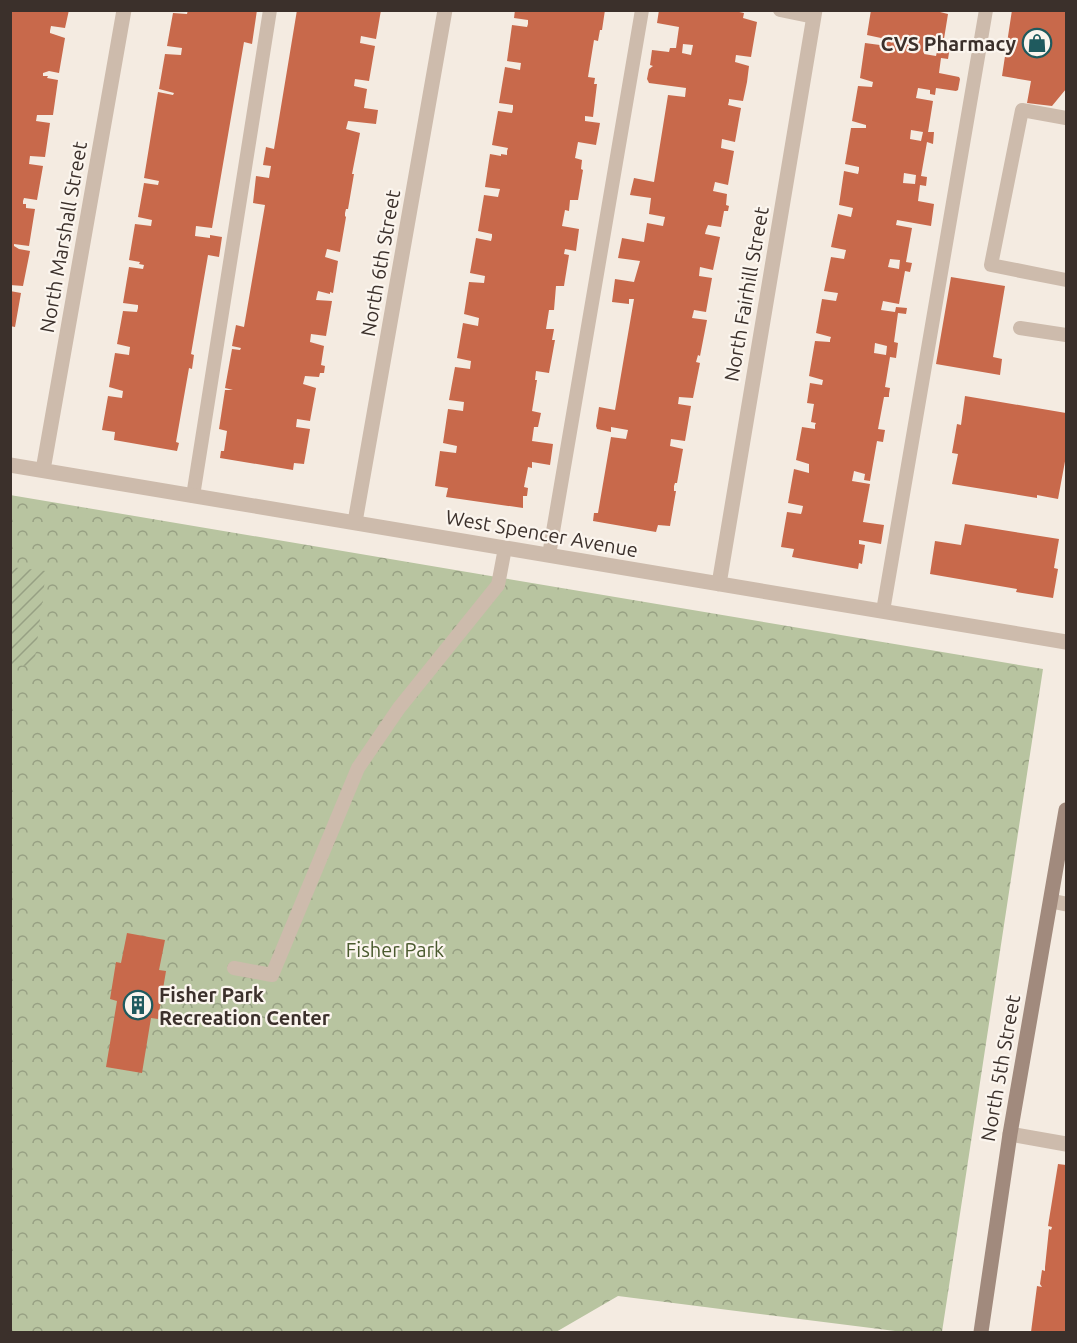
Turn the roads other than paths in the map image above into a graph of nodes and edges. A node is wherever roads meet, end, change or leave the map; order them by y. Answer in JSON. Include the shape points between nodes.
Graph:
{"nodes":[{"id":1,"x":124,"y":10,"type":"edge"},
{"id":2,"x":270,"y":10,"type":"edge"},
{"id":3,"x":445,"y":10,"type":"edge"},
{"id":4,"x":642,"y":10,"type":"edge"},
{"id":5,"x":780,"y":10,"type":"edge"},
{"id":6,"x":986,"y":10,"type":"edge"},
{"id":7,"x":815,"y":14,"type":"edge"},
{"id":8,"x":1066,"y":118,"type":"edge"},
{"id":9,"x":1063,"y":279,"type":"edge"},
{"id":10,"x":1020,"y":328,"type":"dead end"},
{"id":11,"x":1066,"y":335,"type":"edge"},
{"id":12,"x":10,"y":465,"type":"edge"},
{"id":13,"x":43,"y":470,"type":"junction"},
{"id":14,"x":193,"y":496,"type":"junction"},
{"id":15,"x":356,"y":522,"type":"junction"},
{"id":16,"x":505,"y":548,"type":"junction"},
{"id":17,"x":549,"y":555,"type":"junction"},
{"id":18,"x":719,"y":584,"type":"junction"},
{"id":19,"x":883,"y":611,"type":"junction"},
{"id":20,"x":1066,"y":642,"type":"edge"},
{"id":21,"x":1066,"y":810,"type":"edge"},
{"id":22,"x":1051,"y":902,"type":"junction"},
{"id":23,"x":1066,"y":904,"type":"edge"},
{"id":24,"x":234,"y":968,"type":"dead end"},
{"id":25,"x":1010,"y":1134,"type":"junction"},
{"id":26,"x":1066,"y":1144,"type":"edge"},
{"id":27,"x":981,"y":1332,"type":"edge"}],
"edges":[{"from":1,"to":13,"type":"street","name":"North Marshall Street"},
{"from":2,"to":14,"type":"lane"},
{"from":3,"to":15,"type":"street","name":"North 6th Street"},
{"from":4,"to":17,"type":"lane"},
{"from":5,"to":7,"type":"lane"},
{"from":6,"to":19,"type":"lane"},
{"from":7,"to":18,"type":"street","name":"North Fairhill Street"},
{"from":8,"to":9,"type":"lane","via":[[1022,110],[991,266]]},
{"from":10,"to":11,"type":"lane"},
{"from":12,"to":13,"type":"street","name":"West Spencer Avenue"},
{"from":13,"to":14,"type":"street","name":"West Spencer Avenue"},
{"from":14,"to":15,"type":"street","name":"West Spencer Avenue"},
{"from":15,"to":16,"type":"street","name":"West Spencer Avenue"},
{"from":16,"to":17,"type":"street","name":"West Spencer Avenue"},
{"from":16,"to":24,"type":"lane","via":[[498,585],[399,708],[358,768],[272,975]]},
{"from":17,"to":18,"type":"street","name":"West Spencer Avenue"},
{"from":18,"to":19,"type":"street","name":"West Spencer Avenue"},
{"from":19,"to":20,"type":"street","name":"West Spencer Avenue"},
{"from":21,"to":22,"type":"street","name":"North 5th Street"},
{"from":22,"to":23,"type":"street"},
{"from":22,"to":25,"type":"street","name":"North 5th Street"},
{"from":25,"to":26,"type":"street"},
{"from":25,"to":27,"type":"street","name":"North 5th Street"}]}
